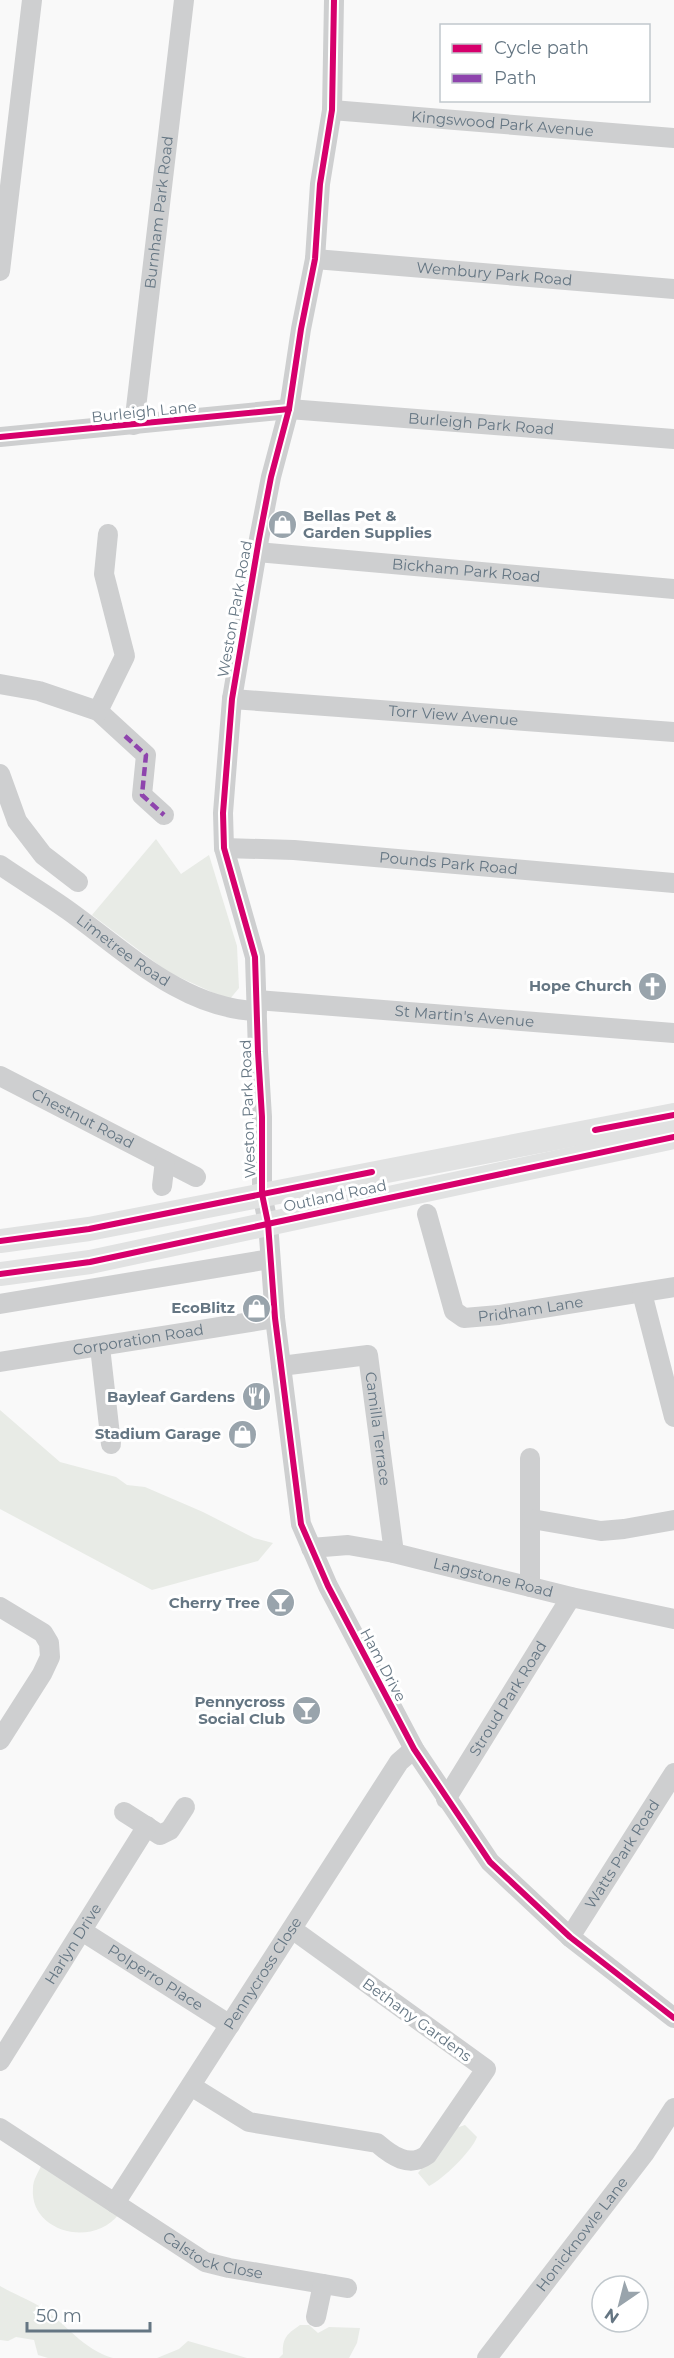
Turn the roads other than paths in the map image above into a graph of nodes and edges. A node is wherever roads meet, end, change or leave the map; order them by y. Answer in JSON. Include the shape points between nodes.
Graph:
{"nodes":[{"id":1,"x":32,"y":0,"type":"edge"},
{"id":2,"x":184,"y":0,"type":"edge"},
{"id":3,"x":334,"y":0,"type":"edge"},
{"id":4,"x":332,"y":110,"type":"junction"},
{"id":5,"x":674,"y":138,"type":"edge"},
{"id":6,"x":315,"y":259,"type":"junction"},
{"id":7,"x":0,"y":271,"type":"edge"},
{"id":8,"x":674,"y":289,"type":"edge"},
{"id":9,"x":289,"y":409,"type":"junction"},
{"id":10,"x":134,"y":425,"type":"junction"},
{"id":11,"x":0,"y":437,"type":"edge"},
{"id":12,"x":674,"y":439,"type":"edge"},
{"id":13,"x":108,"y":534,"type":"dead end"},
{"id":14,"x":257,"y":552,"type":"junction"},
{"id":15,"x":674,"y":589,"type":"edge"},
{"id":16,"x":0,"y":684,"type":"edge"},
{"id":17,"x":232,"y":699,"type":"junction"},
{"id":18,"x":98,"y":711,"type":"junction"},
{"id":19,"x":674,"y":732,"type":"edge"},
{"id":20,"x":0,"y":774,"type":"edge"},
{"id":21,"x":164,"y":815,"type":"dead end"},
{"id":22,"x":224,"y":848,"type":"junction"},
{"id":23,"x":0,"y":865,"type":"edge"},
{"id":24,"x":78,"y":882,"type":"dead end"},
{"id":25,"x":674,"y":883,"type":"edge"},
{"id":26,"x":257,"y":1006,"type":"junction"},
{"id":27,"x":674,"y":1033,"type":"edge"},
{"id":28,"x":0,"y":1076,"type":"edge"},
{"id":29,"x":674,"y":1115,"type":"edge"},
{"id":30,"x":674,"y":1137,"type":"edge"},
{"id":31,"x":165,"y":1161,"type":"junction"},
{"id":32,"x":196,"y":1177,"type":"dead end"},
{"id":33,"x":162,"y":1186,"type":"dead end"},
{"id":34,"x":262,"y":1194,"type":"junction"},
{"id":35,"x":427,"y":1214,"type":"dead end"},
{"id":36,"x":268,"y":1223,"type":"junction"},
{"id":37,"x":0,"y":1241,"type":"edge"},
{"id":38,"x":270,"y":1259,"type":"junction"},
{"id":39,"x":0,"y":1274,"type":"edge"},
{"id":40,"x":674,"y":1287,"type":"edge"},
{"id":41,"x":642,"y":1293,"type":"junction"},
{"id":42,"x":0,"y":1304,"type":"edge"},
{"id":43,"x":275,"y":1318,"type":"junction"},
{"id":44,"x":100,"y":1347,"type":"junction"},
{"id":45,"x":0,"y":1362,"type":"edge"},
{"id":46,"x":281,"y":1366,"type":"junction"},
{"id":47,"x":674,"y":1417,"type":"edge"},
{"id":48,"x":111,"y":1444,"type":"dead end"},
{"id":49,"x":530,"y":1458,"type":"dead end"},
{"id":50,"x":532,"y":1519,"type":"junction"},
{"id":51,"x":674,"y":1520,"type":"edge"},
{"id":52,"x":310,"y":1548,"type":"junction"},
{"id":53,"x":394,"y":1553,"type":"junction"},
{"id":54,"x":530,"y":1587,"type":"junction"},
{"id":55,"x":571,"y":1597,"type":"junction"},
{"id":56,"x":0,"y":1607,"type":"edge"},
{"id":57,"x":674,"y":1619,"type":"edge"},
{"id":58,"x":0,"y":1740,"type":"edge"},
{"id":59,"x":414,"y":1749,"type":"junction"},
{"id":60,"x":674,"y":1773,"type":"edge"},
{"id":61,"x":446,"y":1799,"type":"junction"},
{"id":62,"x":185,"y":1807,"type":"dead end"},
{"id":63,"x":124,"y":1812,"type":"dead end"},
{"id":64,"x":147,"y":1826,"type":"junction"},
{"id":65,"x":292,"y":1929,"type":"junction"},
{"id":66,"x":81,"y":1931,"type":"junction"},
{"id":67,"x":570,"y":1937,"type":"junction"},
{"id":68,"x":674,"y":2018,"type":"edge"},
{"id":69,"x":230,"y":2025,"type":"junction"},
{"id":70,"x":0,"y":2061,"type":"edge"},
{"id":71,"x":191,"y":2086,"type":"junction"},
{"id":72,"x":674,"y":2108,"type":"edge"},
{"id":73,"x":0,"y":2128,"type":"edge"},
{"id":74,"x":115,"y":2203,"type":"junction"},
{"id":75,"x":323,"y":2284,"type":"junction"},
{"id":76,"x":347,"y":2288,"type":"dead end"},
{"id":77,"x":316,"y":2318,"type":"dead end"},
{"id":78,"x":487,"y":2358,"type":"edge"}],
"edges":[{"from":1,"to":7,"type":"street"},
{"from":2,"to":10,"type":"street","name":"Burnham Park Road"},
{"from":3,"to":4,"type":"street","name":"Weston Park Road"},
{"from":4,"to":5,"type":"street","name":"Kingswood Park Avenue"},
{"from":4,"to":6,"type":"street","name":"Weston Park Road","via":[[320,184]]},
{"from":6,"to":8,"type":"street","name":"Wembury Park Road"},
{"from":6,"to":9,"type":"street","name":"Weston Park Road"},
{"from":9,"to":10,"type":"street","name":"Burleigh Lane"},
{"from":9,"to":12,"type":"street","name":"Burleigh Park Road"},
{"from":9,"to":14,"type":"street","name":"Weston Park Road"},
{"from":10,"to":11,"type":"street","name":"Burleigh Lane"},
{"from":13,"to":18,"type":"street","via":[[104,574],[125,656]]},
{"from":14,"to":15,"type":"street","name":"Bickham Park Road"},
{"from":14,"to":17,"type":"street","name":"Weston Park Road"},
{"from":16,"to":18,"type":"street","via":[[39,691]]},
{"from":17,"to":19,"type":"street","name":"Torr View Avenue"},
{"from":17,"to":22,"type":"street","name":"Weston Park Road"},
{"from":18,"to":21,"type":"street","via":[[146,755],[142,795]]},
{"from":20,"to":24,"type":"street","via":[[17,821],[43,855]]},
{"from":22,"to":25,"type":"street","name":"Pounds Park Road","via":[[294,850]]},
{"from":22,"to":26,"type":"street","name":"Weston Park Road","via":[[255,957]]},
{"from":23,"to":26,"type":"street","name":"Limetree Road","via":[[176,987],[217,1006],[238,1010]]},
{"from":26,"to":27,"type":"street","name":"St Martin's Avenue"},
{"from":26,"to":34,"type":"street","name":"Weston Park Road"},
{"from":28,"to":31,"type":"street","name":"Chestnut Road"},
{"from":29,"to":34,"type":"main road","name":"Outland Road"},
{"from":30,"to":36,"type":"main road","name":"Outland Road"},
{"from":31,"to":32,"type":"street","name":"Chestnut Road"},
{"from":31,"to":33,"type":"street"},
{"from":34,"to":36,"type":"street","name":"Weston Park Road"},
{"from":34,"to":37,"type":"main road","name":"Outland Road","via":[[89,1229]]},
{"from":35,"to":41,"type":"street","name":"Pridham Lane","via":[[454,1311],[464,1318]]},
{"from":36,"to":38,"type":"street","name":"Ham Drive"},
{"from":36,"to":39,"type":"main road","name":"Outland Road","via":[[90,1262]]},
{"from":38,"to":42,"type":"street"},
{"from":38,"to":43,"type":"street","name":"Ham Drive"},
{"from":40,"to":41,"type":"street","name":"Pridham Lane"},
{"from":41,"to":47,"type":"street"},
{"from":43,"to":44,"type":"street","name":"Corporation Road"},
{"from":43,"to":46,"type":"street","name":"Ham Drive"},
{"from":44,"to":45,"type":"street","name":"Corporation Road"},
{"from":44,"to":48,"type":"street"},
{"from":46,"to":52,"type":"street","name":"Ham Drive","via":[[301,1524]]},
{"from":46,"to":53,"type":"street","name":"Camilla Terrace","via":[[368,1355]]},
{"from":49,"to":50,"type":"street"},
{"from":50,"to":51,"type":"street","via":[[601,1531]]},
{"from":50,"to":54,"type":"street"},
{"from":52,"to":53,"type":"street","name":"Langstone Road","via":[[348,1545]]},
{"from":52,"to":59,"type":"street","name":"Ham Drive"},
{"from":53,"to":54,"type":"street","name":"Langstone Road"},
{"from":54,"to":55,"type":"street","name":"Langstone Road"},
{"from":55,"to":57,"type":"street","name":"Langstone Road"},
{"from":55,"to":61,"type":"street","name":"Stroud Park Road"},
{"from":56,"to":58,"type":"street","via":[[43,1633],[50,1657]]},
{"from":59,"to":61,"type":"street","name":"Ham Drive"},
{"from":59,"to":65,"type":"street","name":"Pennycross Close","via":[[399,1762]]},
{"from":60,"to":67,"type":"street","name":"Watts Park Road"},
{"from":61,"to":67,"type":"street","name":"Ham Drive","via":[[490,1862]]},
{"from":62,"to":64,"type":"street","via":[[170,1830],[160,1835]]},
{"from":63,"to":64,"type":"street"},
{"from":64,"to":66,"type":"street","name":"Harlyn Drive"},
{"from":65,"to":69,"type":"street","name":"Pennycross Close"},
{"from":65,"to":71,"type":"street","name":"Bethany Gardens","via":[[486,2069],[427,2155],[404,2161],[377,2143],[249,2122]]},
{"from":66,"to":69,"type":"street","name":"Polperro Place"},
{"from":66,"to":70,"type":"street","name":"Harlyn Drive"},
{"from":67,"to":68,"type":"street","name":"Ham Drive"},
{"from":69,"to":71,"type":"street","name":"Pennycross Close"},
{"from":71,"to":74,"type":"street","name":"Pennycross Close"},
{"from":72,"to":78,"type":"street","name":"Honicknowle Lane","via":[[644,2154]]},
{"from":73,"to":74,"type":"street","name":"Calstock Close"},
{"from":74,"to":75,"type":"street","name":"Calstock Close","via":[[206,2262]]},
{"from":75,"to":76,"type":"street","name":"Calstock Close"},
{"from":75,"to":77,"type":"street"}]}
